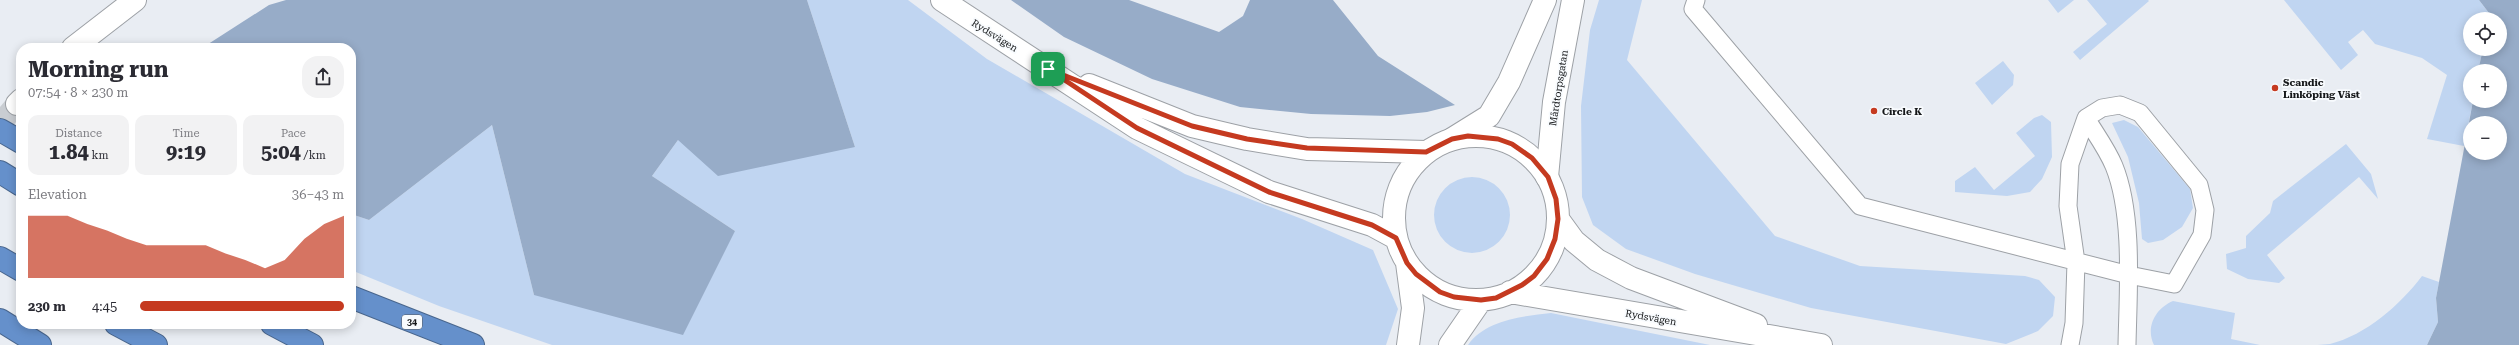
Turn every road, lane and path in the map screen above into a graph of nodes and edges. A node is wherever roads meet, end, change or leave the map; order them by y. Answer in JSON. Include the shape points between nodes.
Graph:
{"nodes":[{"id":1,"x":135,"y":0,"type":"edge"},
{"id":2,"x":942,"y":0,"type":"edge"},
{"id":3,"x":1545,"y":0,"type":"edge"},
{"id":4,"x":1573,"y":0,"type":"edge"},
{"id":5,"x":1696,"y":0,"type":"edge"},
{"id":6,"x":80,"y":43,"type":"edge"},
{"id":7,"x":1048,"y":69,"type":"junction"},
{"id":8,"x":2086,"y":118,"type":"junction"},
{"id":9,"x":0,"y":130,"type":"edge"},
{"id":10,"x":16,"y":139,"type":"edge"},
{"id":11,"x":1452,"y":139,"type":"junction"},
{"id":12,"x":1426,"y":152,"type":"junction"},
{"id":13,"x":0,"y":172,"type":"edge"},
{"id":14,"x":1548,"y":177,"type":"junction"},
{"id":15,"x":16,"y":182,"type":"edge"},
{"id":16,"x":1558,"y":219,"type":"junction"},
{"id":17,"x":1396,"y":238,"type":"junction"},
{"id":18,"x":0,"y":258,"type":"edge"},
{"id":19,"x":2076,"y":262,"type":"junction"},
{"id":20,"x":1407,"y":263,"type":"junction"},
{"id":21,"x":16,"y":267,"type":"edge"},
{"id":22,"x":2128,"y":276,"type":"junction"},
{"id":23,"x":1510,"y":292,"type":"junction"},
{"id":24,"x":356,"y":299,"type":"edge"},
{"id":25,"x":1481,"y":300,"type":"junction"},
{"id":26,"x":0,"y":320,"type":"edge"},
{"id":27,"x":126,"y":329,"type":"edge"},
{"id":28,"x":282,"y":329,"type":"edge"},
{"id":29,"x":1792,"y":339,"type":"junction"},
{"id":30,"x":40,"y":345,"type":"edge"},
{"id":31,"x":156,"y":345,"type":"edge"},
{"id":32,"x":312,"y":345,"type":"edge"},
{"id":33,"x":473,"y":345,"type":"edge"},
{"id":34,"x":1408,"y":345,"type":"edge"},
{"id":35,"x":1450,"y":345,"type":"edge"},
{"id":36,"x":1821,"y":345,"type":"edge"},
{"id":37,"x":2070,"y":345,"type":"edge"},
{"id":38,"x":2127,"y":345,"type":"edge"}],
"edges":[{"from":1,"to":6,"type":"street"},
{"from":2,"to":7,"type":"street","name":"Rydsvägen"},
{"from":3,"to":11,"type":"street","via":[[1509,82],[1489,116]]},
{"from":4,"to":14,"type":"street","name":"Mårdtorpsgatan","via":[[1554,102]]},
{"from":5,"to":19,"type":"lane","via":[[1693,9],[1860,206]]},
{"from":7,"to":12,"type":"street","name":"Rydsvägen","via":[[1192,126],[1247,139],[1307,148]]},
{"from":7,"to":17,"type":"street","name":"Rydsvägen","via":[[1137,128],[1269,192],[1372,225]]},
{"from":8,"to":19,"type":"lane","via":[[2070,164],[2068,206]]},
{"from":8,"to":22,"type":"lane","via":[[2114,166],[2126,216]]},
{"from":8,"to":22,"type":"lane","via":[[2102,108],[2120,105],[2140,113],[2199,185],[2205,210],[2202,235],[2174,284]]},
{"from":9,"to":10,"type":"highway"},
{"from":11,"to":12,"type":"street"},
{"from":11,"to":14,"type":"street","via":[[1484,136],[1512,144],[1532,158]]},
{"from":12,"to":17,"type":"street","via":[[1406,174],[1399,188],[1394,221]]},
{"from":13,"to":15,"type":"highway"},
{"from":14,"to":16,"type":"street","via":[[1556,199]]},
{"from":16,"to":23,"type":"street","via":[[1555,239],[1547,259],[1534,276]]},
{"from":16,"to":29,"type":"street","name":"Rydsvägen","via":[[1574,241],[1597,260],[1631,278]]},
{"from":17,"to":20,"type":"street"},
{"from":18,"to":21,"type":"highway"},
{"from":19,"to":22,"type":"lane"},
{"from":19,"to":37,"type":"lane","via":[[2074,323]]},
{"from":20,"to":25,"type":"street","via":[[1416,274],[1440,292],[1454,297]]},
{"from":20,"to":34,"type":"street","via":[[1413,308]]},
{"from":22,"to":38,"type":"lane"},
{"from":23,"to":25,"type":"street"},
{"from":23,"to":29,"type":"street","name":"Rydsvägen"},
{"from":24,"to":33,"type":"highway","number":"34"},
{"from":25,"to":35,"type":"street"},
{"from":26,"to":30,"type":"highway"},
{"from":27,"to":31,"type":"highway"},
{"from":28,"to":32,"type":"highway"},
{"from":29,"to":36,"type":"street","name":"Rydsvägen"}]}
